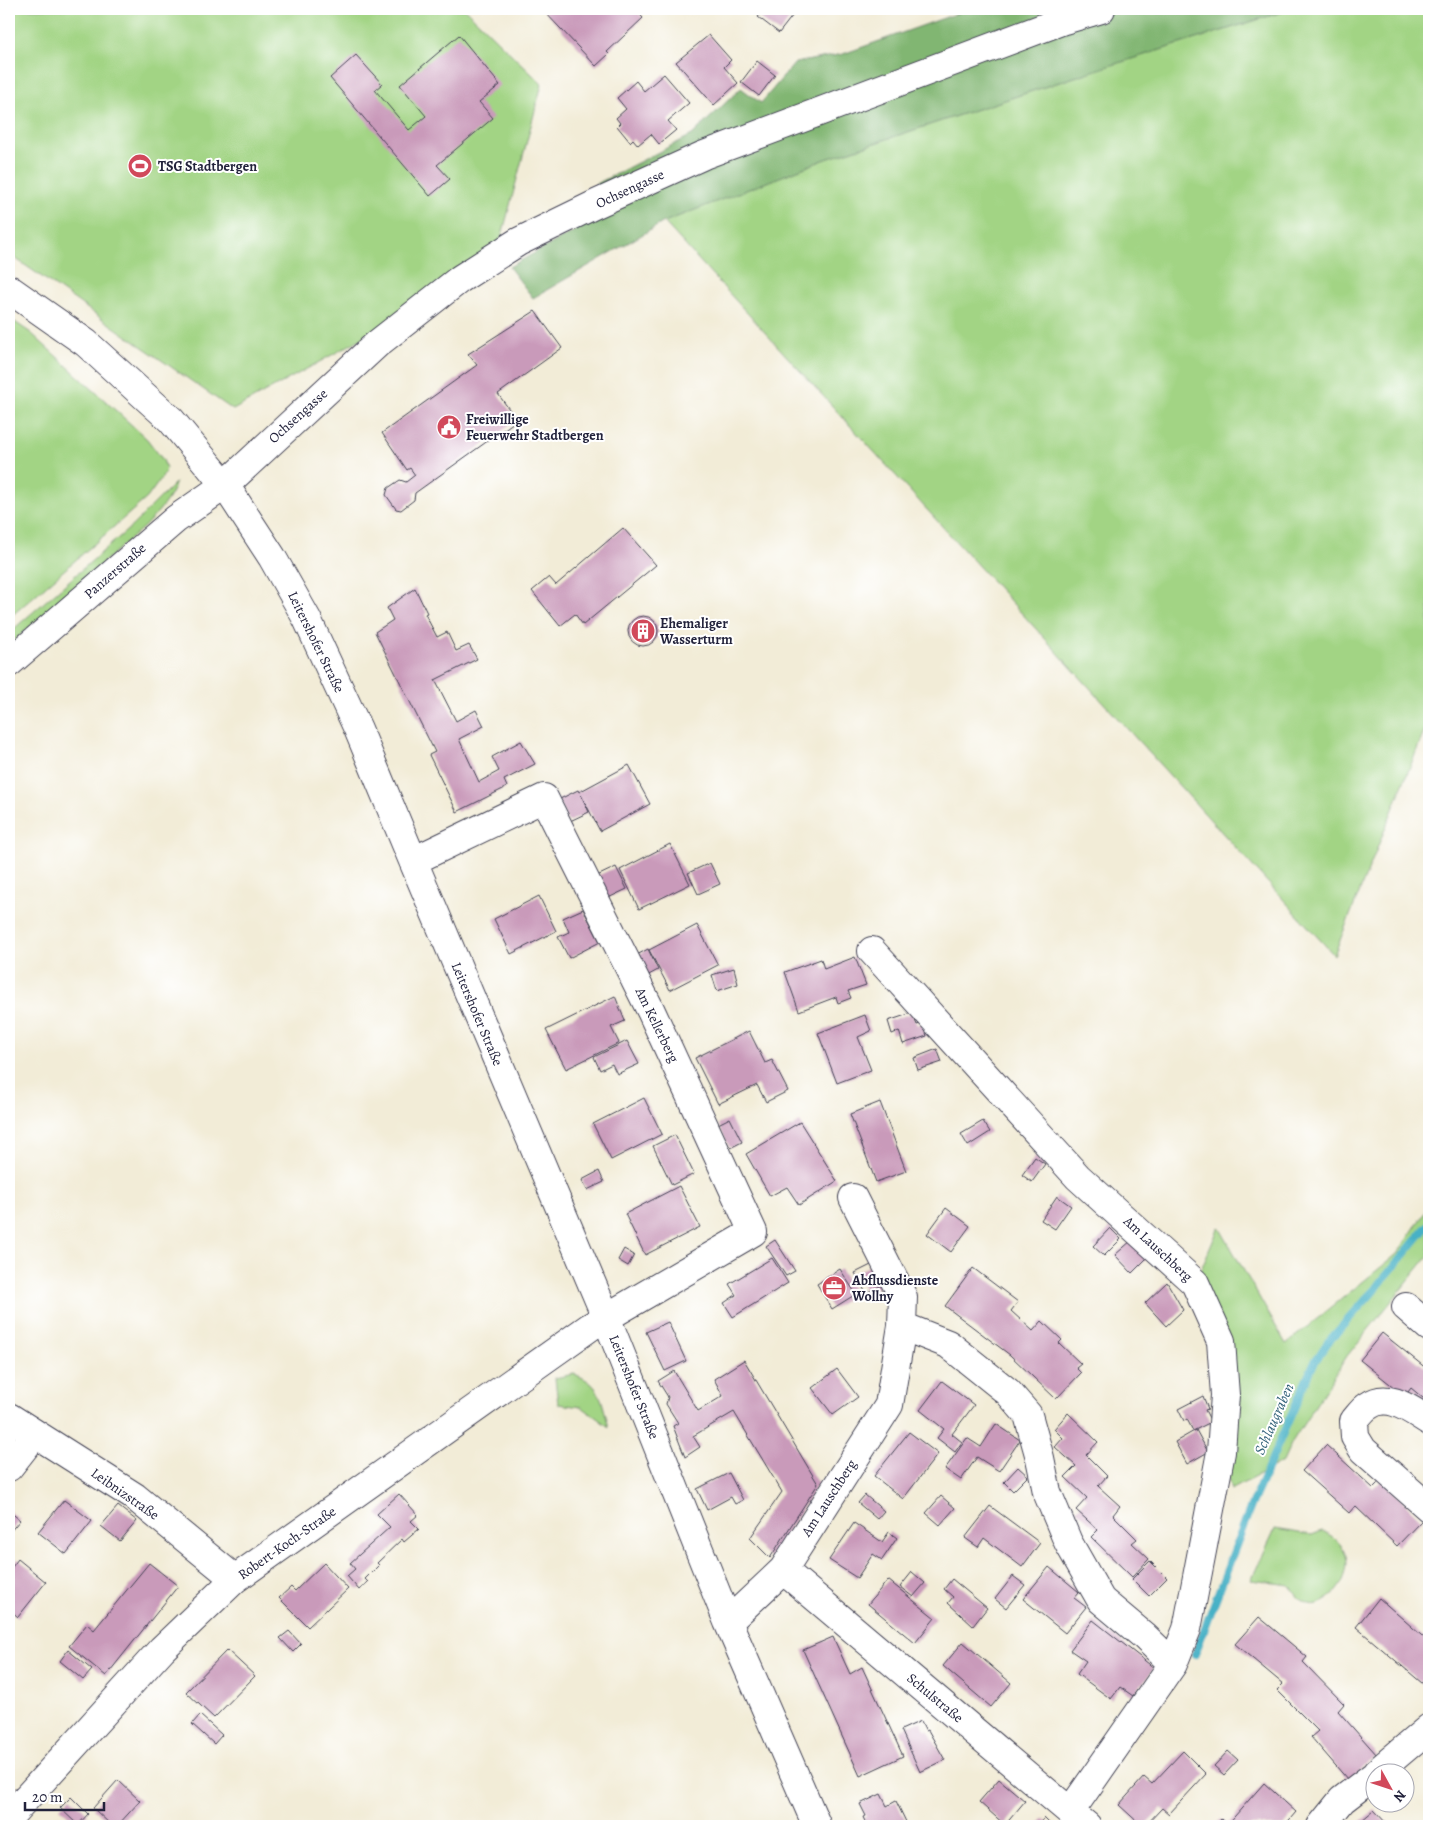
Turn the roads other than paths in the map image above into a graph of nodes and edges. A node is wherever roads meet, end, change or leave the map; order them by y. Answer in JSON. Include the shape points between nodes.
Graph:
{"nodes":[{"id":1,"x":1101,"y":9,"type":"edge"},
{"id":2,"x":9,"y":289,"type":"edge"},
{"id":3,"x":225,"y":485,"type":"junction"},
{"id":4,"x":9,"y":663,"type":"edge"},
{"id":5,"x":413,"y":861,"type":"junction"},
{"id":6,"x":872,"y":951,"type":"dead end"},
{"id":7,"x":853,"y":1198,"type":"dead end"},
{"id":8,"x":1406,"y":1307,"type":"dead end"},
{"id":9,"x":606,"y":1317,"type":"junction"},
{"id":10,"x":902,"y":1326,"type":"junction"},
{"id":11,"x":1429,"y":1327,"type":"edge"},
{"id":12,"x":9,"y":1417,"type":"edge"},
{"id":13,"x":1429,"y":1421,"type":"edge"},
{"id":14,"x":35,"y":1434,"type":"junction"},
{"id":15,"x":9,"y":1467,"type":"edge"},
{"id":16,"x":1429,"y":1508,"type":"edge"},
{"id":17,"x":783,"y":1570,"type":"junction"},
{"id":18,"x":235,"y":1579,"type":"junction"},
{"id":19,"x":728,"y":1622,"type":"junction"},
{"id":20,"x":1173,"y":1664,"type":"junction"},
{"id":21,"x":1429,"y":1728,"type":"edge"},
{"id":22,"x":1389,"y":1762,"type":"edge"},
{"id":23,"x":1366,"y":1781,"type":"edge"},
{"id":24,"x":9,"y":1817,"type":"edge"},
{"id":25,"x":1079,"y":1819,"type":"edge"},
{"id":26,"x":816,"y":1826,"type":"edge"},
{"id":27,"x":1321,"y":1826,"type":"edge"}],
"edges":[{"from":1,"to":3,"type":"street","name":"Ochsengasse","via":[[1055,23],[704,155],[518,242],[460,279],[377,344]]},
{"from":2,"to":3,"type":"street","name":"Leitershofer Straße","via":[[86,343],[171,420]]},
{"from":3,"to":4,"type":"street","name":"Panzerstraße","via":[[176,519]]},
{"from":3,"to":5,"type":"street","name":"Leitershofer Straße","via":[[272,557],[307,619],[358,728]]},
{"from":5,"to":9,"type":"street","name":"Leitershofer Straße"},
{"from":5,"to":9,"type":"street","name":"Am Kellerberg","via":[[544,798],[651,1011],[753,1232]]},
{"from":6,"to":20,"type":"street","name":"Am Lauschberg","via":[[1078,1177],[1195,1283],[1221,1341],[1225,1395],[1221,1452],[1187,1629]]},
{"from":7,"to":10,"type":"street","name":"Am Lauschberg","via":[[903,1297]]},
{"from":8,"to":11,"type":"street"},
{"from":9,"to":18,"type":"street","name":"Robert-Koch-Straße"},
{"from":9,"to":19,"type":"street","name":"Leitershofer Straße"},
{"from":10,"to":17,"type":"street","name":"Am Lauschberg","via":[[889,1405]]},
{"from":10,"to":20,"type":"street","via":[[948,1344],[1008,1392],[1028,1415],[1048,1492],[1068,1542],[1101,1600]]},
{"from":12,"to":14,"type":"street","name":"Leibnizstraße"},
{"from":13,"to":16,"type":"street","via":[[1388,1400],[1374,1402],[1354,1421],[1355,1437],[1363,1450]]},
{"from":14,"to":15,"type":"street"},
{"from":14,"to":18,"type":"street","name":"Leibnizstraße","via":[[135,1497]]},
{"from":17,"to":19,"type":"street","name":"Am Lauschberg"},
{"from":17,"to":25,"type":"street","name":"Schulstraße"},
{"from":18,"to":24,"type":"street","name":"Robert-Koch-Straße","via":[[162,1649]]},
{"from":19,"to":26,"type":"street","name":"Leitershofer Straße"},
{"from":20,"to":25,"type":"street","name":"Am Lauschberg"},
{"from":21,"to":22,"type":"street"},
{"from":23,"to":27,"type":"street","via":[[1342,1800]]}]}
